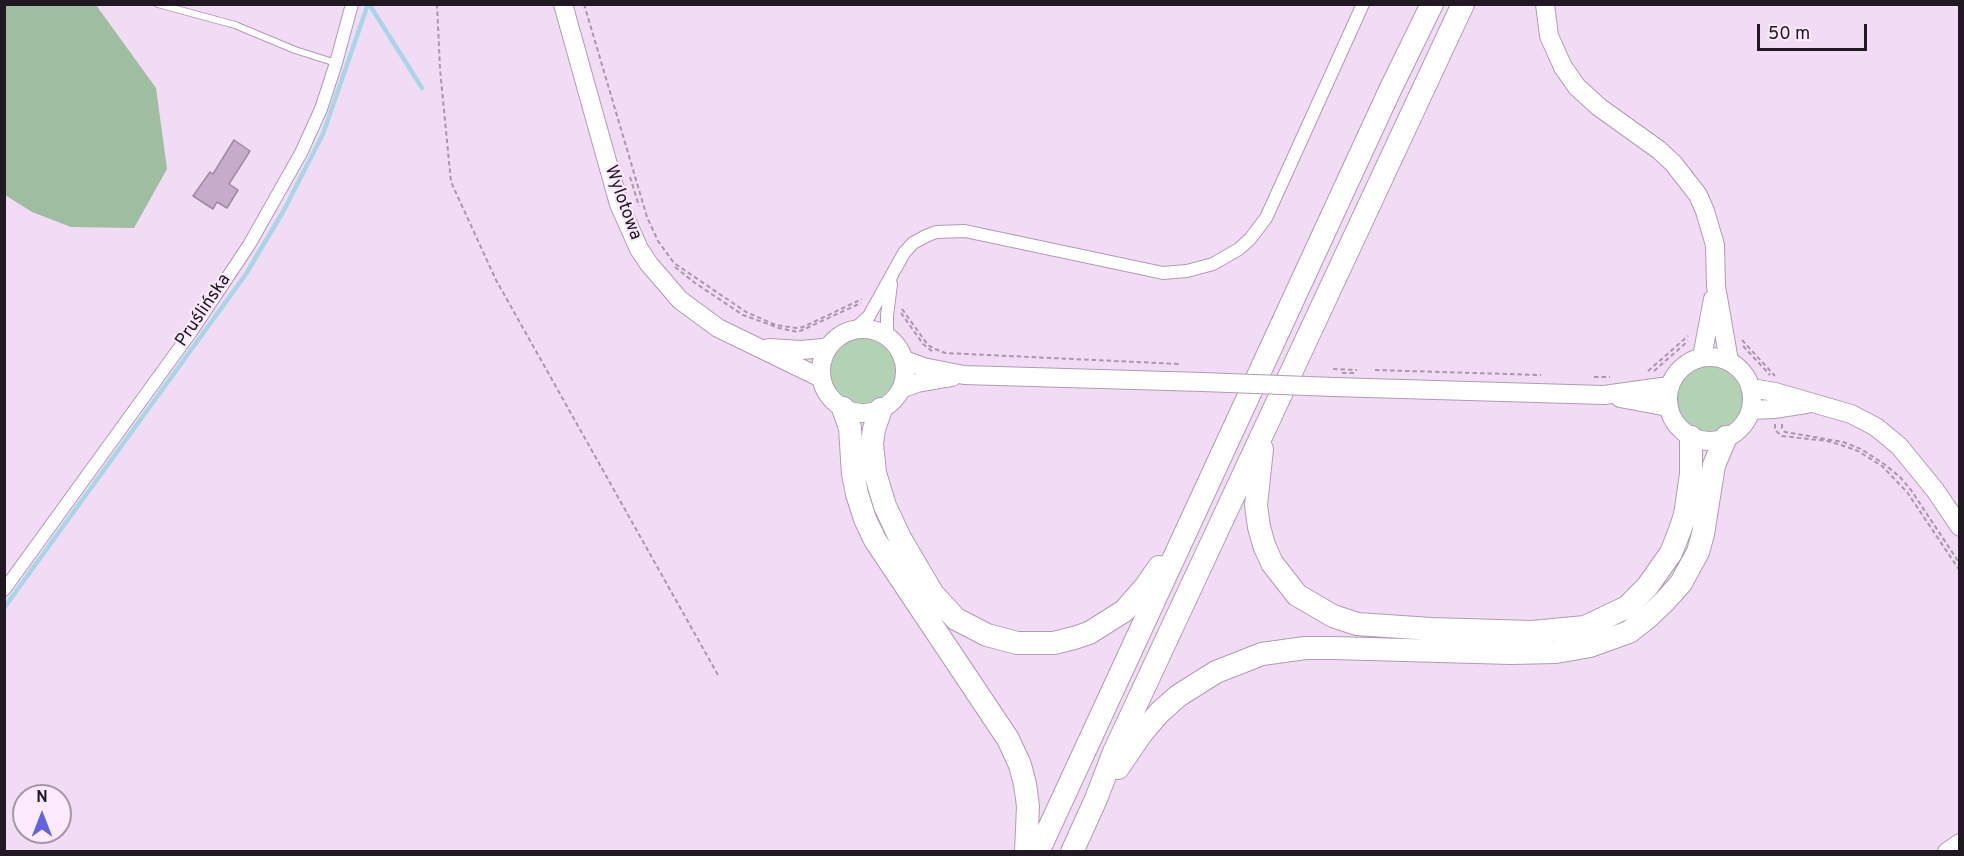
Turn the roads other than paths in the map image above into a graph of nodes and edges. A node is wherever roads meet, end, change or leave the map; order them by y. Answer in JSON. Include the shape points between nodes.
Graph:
{"nodes":[{"id":1,"x":158,"y":4,"type":"edge"},
{"id":2,"x":352,"y":4,"type":"edge"},
{"id":3,"x":563,"y":4,"type":"edge"},
{"id":4,"x":1363,"y":4,"type":"edge"},
{"id":5,"x":1432,"y":4,"type":"edge"},
{"id":6,"x":1463,"y":4,"type":"edge"},
{"id":7,"x":1545,"y":4,"type":"edge"},
{"id":8,"x":336,"y":63,"type":"junction"},
{"id":9,"x":892,"y":277,"type":"junction"},
{"id":10,"x":855,"y":329,"type":"junction"},
{"id":11,"x":1713,"y":334,"type":"junction"},
{"id":12,"x":887,"y":336,"type":"junction"},
{"id":13,"x":829,"y":346,"type":"junction"},
{"id":14,"x":758,"y":347,"type":"junction"},
{"id":15,"x":1702,"y":357,"type":"junction"},
{"id":16,"x":904,"y":360,"type":"junction"},
{"id":17,"x":1729,"y":361,"type":"junction"},
{"id":18,"x":964,"y":375,"type":"junction"},
{"id":19,"x":821,"y":378,"type":"junction"},
{"id":20,"x":1669,"y":386,"type":"junction"},
{"id":21,"x":1607,"y":387,"type":"junction"},
{"id":22,"x":901,"y":388,"type":"junction"},
{"id":23,"x":1751,"y":388,"type":"junction"},
{"id":24,"x":1778,"y":402,"type":"junction"},
{"id":25,"x":1668,"y":407,"type":"junction"},
{"id":26,"x":843,"y":408,"type":"junction"},
{"id":27,"x":881,"y":409,"type":"junction"},
{"id":28,"x":1751,"y":410,"type":"junction"},
{"id":29,"x":1265,"y":427,"type":"junction"},
{"id":30,"x":1691,"y":437,"type":"junction"},
{"id":31,"x":1726,"y":437,"type":"junction"},
{"id":32,"x":1200,"y":503,"type":"junction"},
{"id":33,"x":1959,"y":527,"type":"edge"},
{"id":34,"x":4,"y":590,"type":"edge"},
{"id":35,"x":1096,"y":799,"type":"junction"},
{"id":36,"x":1959,"y":843,"type":"edge"},
{"id":37,"x":1026,"y":852,"type":"edge"},
{"id":38,"x":1038,"y":852,"type":"edge"},
{"id":39,"x":1072,"y":852,"type":"edge"},
{"id":40,"x":1947,"y":852,"type":"edge"}],
"edges":[{"from":1,"to":8,"type":"lane","via":[[235,25]]},
{"from":2,"to":8,"type":"street","name":"Pruślińska"},
{"from":3,"to":14,"type":"street","name":"Wylotowa","via":[[619,204],[639,249],[680,300],[717,328]]},
{"from":4,"to":9,"type":"street","via":[[1266,218],[1239,249],[1213,264],[1162,273],[965,231],[936,232],[913,243]]},
{"from":5,"to":32,"type":"highway"},
{"from":6,"to":29,"type":"highway"},
{"from":7,"to":11,"type":"street","via":[[1558,58],[1577,87],[1673,163],[1698,195],[1715,245]]},
{"from":8,"to":34,"type":"street","name":"Pruślińska","via":[[301,153],[249,245],[192,332]]},
{"from":9,"to":10,"type":"street","via":[[871,301],[869,316]]},
{"from":9,"to":12,"type":"street","via":[[893,307]]},
{"from":10,"to":12,"type":"street","via":[[871,329]]},
{"from":10,"to":13,"type":"street","via":[[840,335]]},
{"from":11,"to":15,"type":"street"},
{"from":11,"to":17,"type":"street"},
{"from":12,"to":16,"type":"street"},
{"from":13,"to":14,"type":"street","name":"Wylotowa","via":[[801,350]]},
{"from":13,"to":19,"type":"street","via":[[822,360]]},
{"from":14,"to":19,"type":"street","name":"Wylotowa"},
{"from":15,"to":17,"type":"street"},
{"from":15,"to":20,"type":"street","via":[[1684,365]]},
{"from":16,"to":18,"type":"street"},
{"from":16,"to":22,"type":"street"},
{"from":17,"to":23,"type":"street","via":[[1745,374]]},
{"from":18,"to":21,"type":"street","bridge":true,"via":[[1334,387]]},
{"from":18,"to":22,"type":"street"},
{"from":19,"to":26,"type":"street","via":[[830,397]]},
{"from":20,"to":21,"type":"street"},
{"from":20,"to":25,"type":"street"},
{"from":21,"to":25,"type":"street"},
{"from":22,"to":27,"type":"street"},
{"from":23,"to":24,"type":"street"},
{"from":23,"to":28,"type":"street"},
{"from":24,"to":28,"type":"street"},
{"from":24,"to":33,"type":"street","via":[[1811,403],[1851,414],[1876,427],[1921,472]]},
{"from":25,"to":30,"type":"street","via":[[1676,425]]},
{"from":26,"to":27,"type":"street","via":[[862,413]]},
{"from":26,"to":37,"type":"highway","via":[[850,428],[857,494],[875,540],[1008,739],[1020,765],[1028,806]]},
{"from":27,"to":32,"type":"highway","via":[[872,444],[875,473],[900,538],[938,600],[956,619],[987,635],[1017,643],[1054,643],[1089,633],[1108,622],[1124,611],[1146,586]]},
{"from":28,"to":31,"type":"street","via":[[1738,431]]},
{"from":29,"to":30,"type":"highway","via":[[1256,505],[1259,527],[1272,563],[1297,595],[1333,616],[1357,624],[1532,632],[1585,627],[1627,607],[1647,587],[1671,553],[1685,515]]},
{"from":29,"to":35,"type":"highway","via":[[1114,752]]},
{"from":30,"to":31,"type":"street","via":[[1711,442]]},
{"from":31,"to":35,"type":"highway","via":[[1714,465],[1698,552],[1682,583],[1629,632],[1590,646],[1556,652],[1333,648],[1262,654],[1216,672],[1178,696],[1142,733]]},
{"from":32,"to":38,"type":"highway"},
{"from":35,"to":39,"type":"highway"},
{"from":36,"to":40,"type":"street"}]}
